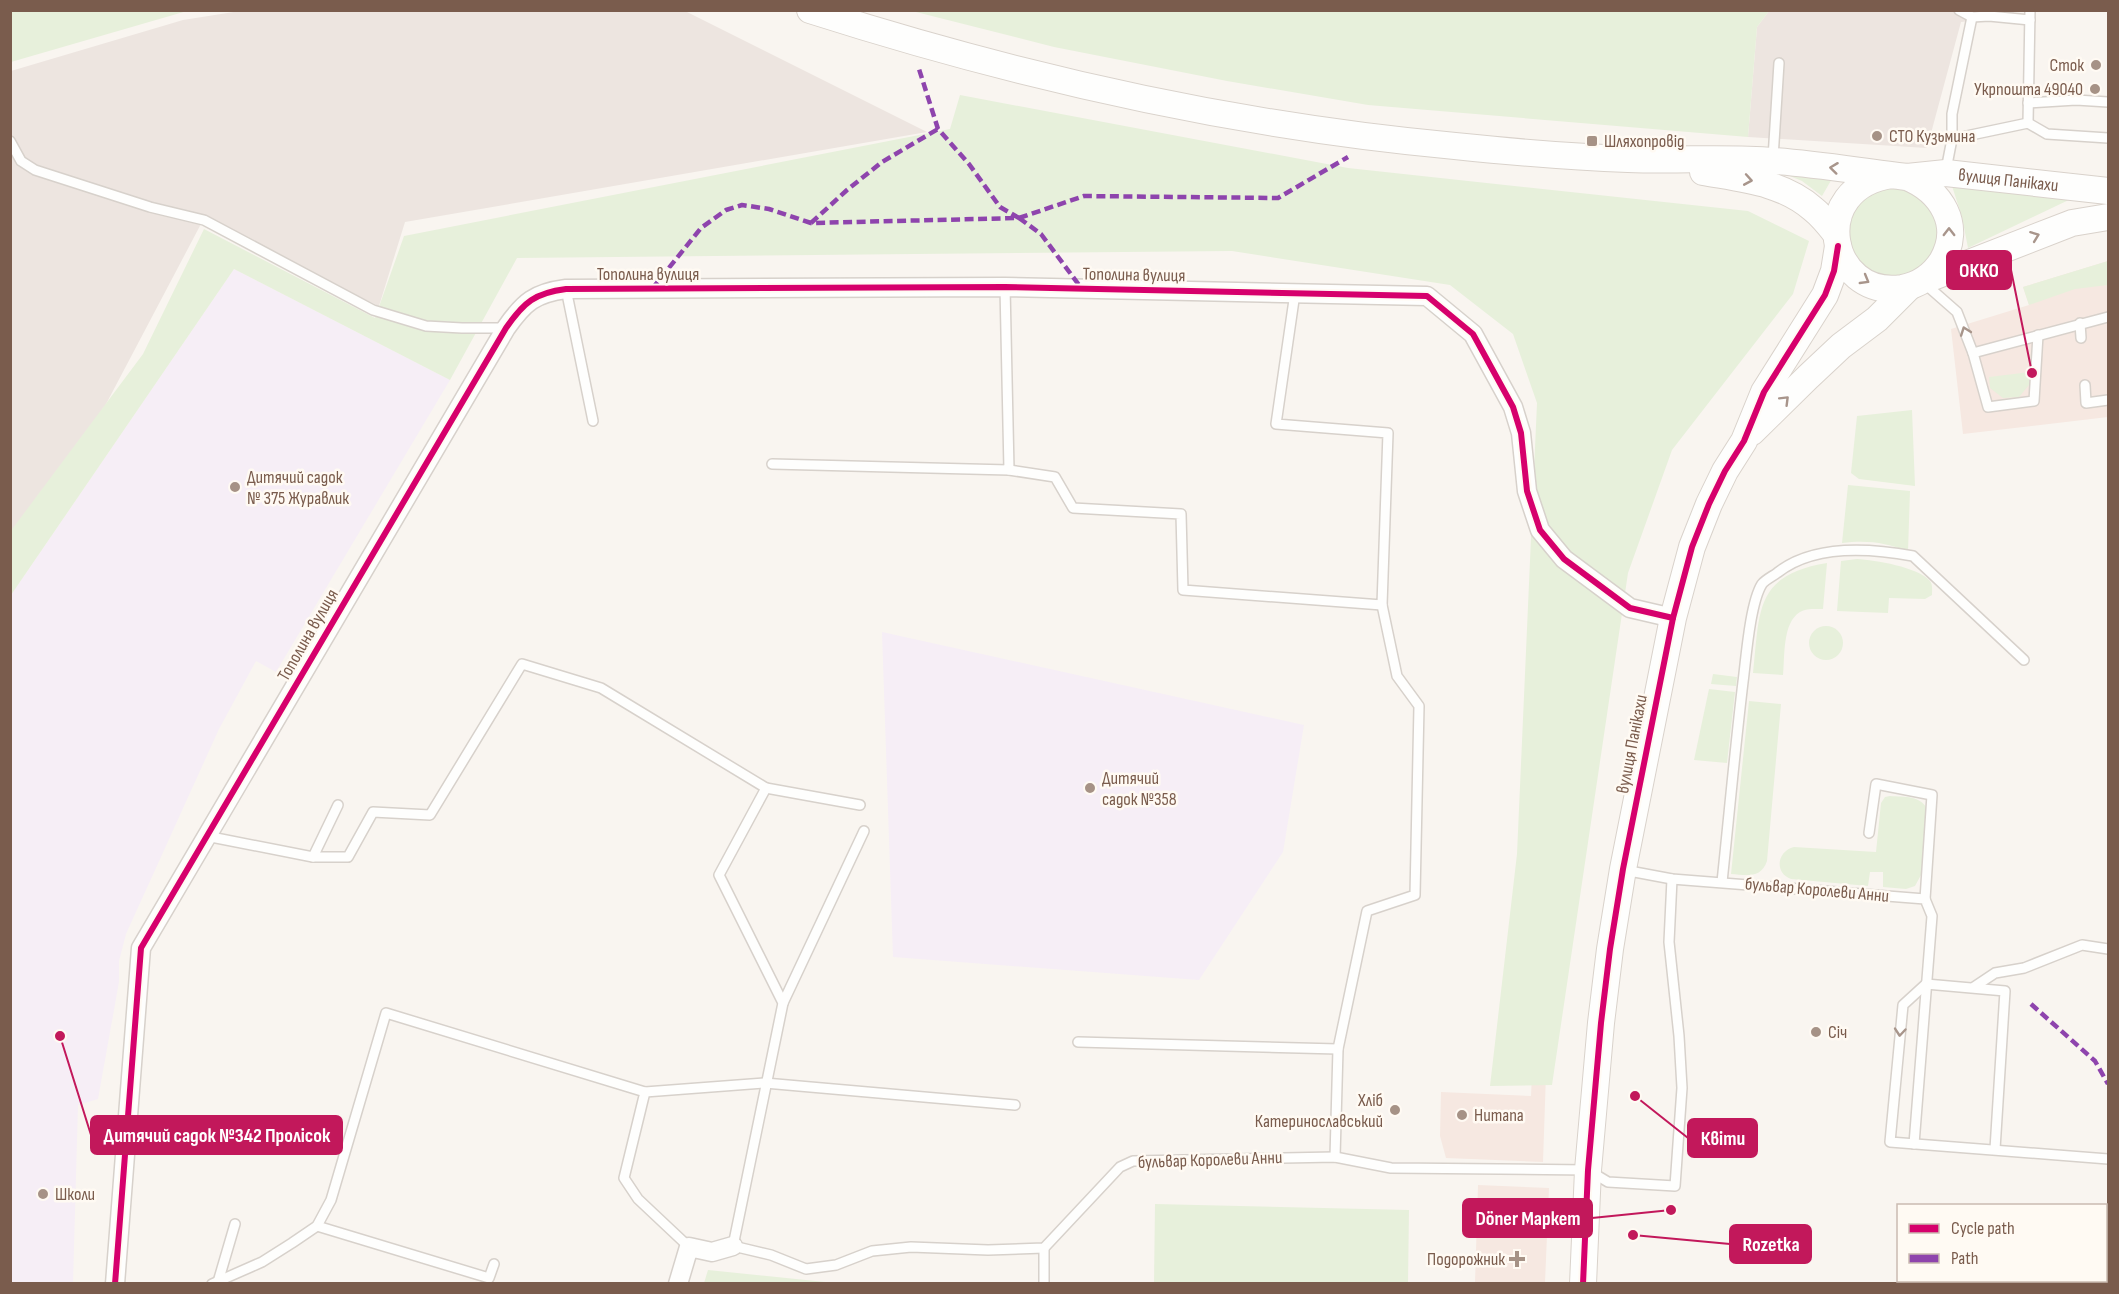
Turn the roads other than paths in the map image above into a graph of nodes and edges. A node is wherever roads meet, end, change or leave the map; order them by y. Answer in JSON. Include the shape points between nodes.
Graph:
{"nodes":[{"id":1,"x":810,"y":10,"type":"edge"},
{"id":2,"x":1959,"y":10,"type":"edge"},
{"id":3,"x":2030,"y":15,"type":"edge"},
{"id":4,"x":1972,"y":17,"type":"junction"},
{"id":5,"x":1779,"y":63,"type":"dead end"},
{"id":6,"x":2109,"y":102,"type":"edge"},
{"id":7,"x":2028,"y":103,"type":"junction"},
{"id":8,"x":2028,"y":123,"type":"junction"},
{"id":9,"x":2109,"y":138,"type":"edge"},
{"id":10,"x":1952,"y":139,"type":"junction"},
{"id":11,"x":10,"y":141,"type":"edge"},
{"id":12,"x":1629,"y":159,"type":"junction"},
{"id":13,"x":1773,"y":161,"type":"junction"},
{"id":14,"x":1946,"y":173,"type":"junction"},
{"id":15,"x":1900,"y":176,"type":"junction"},
{"id":16,"x":2109,"y":191,"type":"edge"},
{"id":17,"x":2109,"y":216,"type":"edge"},
{"id":18,"x":1837,"y":240,"type":"junction"},
{"id":19,"x":1915,"y":284,"type":"junction"},
{"id":20,"x":1005,"y":287,"type":"junction"},
{"id":21,"x":566,"y":289,"type":"junction"},
{"id":22,"x":1295,"y":293,"type":"junction"},
{"id":23,"x":2109,"y":317,"type":"edge"},
{"id":24,"x":2080,"y":323,"type":"junction"},
{"id":25,"x":506,"y":328,"type":"junction"},
{"id":26,"x":2038,"y":335,"type":"junction"},
{"id":27,"x":2081,"y":338,"type":"dead end"},
{"id":28,"x":1973,"y":353,"type":"junction"},
{"id":29,"x":2085,"y":386,"type":"dead end"},
{"id":30,"x":2109,"y":400,"type":"edge"},
{"id":31,"x":593,"y":421,"type":"dead end"},
{"id":32,"x":1744,"y":441,"type":"junction"},
{"id":33,"x":772,"y":464,"type":"dead end"},
{"id":34,"x":1009,"y":470,"type":"junction"},
{"id":35,"x":1382,"y":605,"type":"junction"},
{"id":36,"x":1673,"y":618,"type":"junction"},
{"id":37,"x":2024,"y":660,"type":"dead end"},
{"id":38,"x":766,"y":788,"type":"junction"},
{"id":39,"x":338,"y":805,"type":"dead end"},
{"id":40,"x":860,"y":805,"type":"dead end"},
{"id":41,"x":864,"y":831,"type":"dead end"},
{"id":42,"x":1869,"y":833,"type":"dead end"},
{"id":43,"x":206,"y":836,"type":"junction"},
{"id":44,"x":313,"y":858,"type":"junction"},
{"id":45,"x":1623,"y":869,"type":"junction"},
{"id":46,"x":1672,"y":879,"type":"junction"},
{"id":47,"x":1722,"y":882,"type":"junction"},
{"id":48,"x":1925,"y":899,"type":"junction"},
{"id":49,"x":2109,"y":950,"type":"edge"},
{"id":50,"x":1926,"y":984,"type":"junction"},
{"id":51,"x":1974,"y":987,"type":"junction"},
{"id":52,"x":783,"y":1003,"type":"junction"},
{"id":53,"x":1078,"y":1042,"type":"dead end"},
{"id":54,"x":1338,"y":1049,"type":"junction"},
{"id":55,"x":765,"y":1083,"type":"junction"},
{"id":56,"x":645,"y":1092,"type":"junction"},
{"id":57,"x":1015,"y":1105,"type":"dead end"},
{"id":58,"x":1914,"y":1144,"type":"junction"},
{"id":59,"x":1995,"y":1149,"type":"junction"},
{"id":60,"x":1335,"y":1157,"type":"junction"},
{"id":61,"x":2109,"y":1159,"type":"edge"},
{"id":62,"x":1588,"y":1170,"type":"junction"},
{"id":63,"x":235,"y":1224,"type":"dead end"},
{"id":64,"x":317,"y":1226,"type":"junction"},
{"id":65,"x":733,"y":1246,"type":"junction"},
{"id":66,"x":689,"y":1247,"type":"junction"},
{"id":67,"x":1044,"y":1248,"type":"junction"},
{"id":68,"x":494,"y":1264,"type":"dead end"},
{"id":69,"x":215,"y":1283,"type":"edge"},
{"id":70,"x":115,"y":1284,"type":"edge"},
{"id":71,"x":678,"y":1284,"type":"edge"},
{"id":72,"x":1044,"y":1284,"type":"edge"},
{"id":73,"x":1583,"y":1284,"type":"edge"}],
"edges":[{"from":1,"to":12,"type":"main road","via":[[1048,78],[1179,107],[1311,129],[1453,146]]},
{"from":2,"to":4,"type":"lane"},
{"from":3,"to":4,"type":"lane"},
{"from":3,"to":7,"type":"lane"},
{"from":4,"to":10,"type":"lane","via":[[1952,114]]},
{"from":5,"to":13,"type":"lane"},
{"from":6,"to":7,"type":"lane"},
{"from":7,"to":8,"type":"lane"},
{"from":8,"to":9,"type":"lane","via":[[2047,134]]},
{"from":8,"to":10,"type":"lane"},
{"from":10,"to":14,"type":"lane"},
{"from":11,"to":25,"type":"lane","via":[[21,161],[35,170],[204,220],[373,309],[426,326]]},
{"from":12,"to":13,"type":"main road"},
{"from":12,"to":18,"type":"main road","one_way":true,"via":[[1780,188],[1815,211]]},
{"from":15,"to":13,"type":"main road","one_way":true},
{"from":14,"to":15,"type":"main road","name":"вулиця Панікахи"},
{"from":14,"to":16,"type":"main road","name":"вулиця Панікахи"},
{"from":15,"to":18,"type":"main road","via":[[1877,177],[1852,193],[1837,219]]},
{"from":19,"to":15,"type":"main road","one_way":true,"via":[[1934,272],[1942,260],[1950,231],[1948,217],[1933,191]]},
{"from":19,"to":17,"type":"main road","name":"вулиця Панікахи","one_way":true,"via":[[2072,223]]},
{"from":18,"to":19,"type":"main road","one_way":true,"via":[[1843,260],[1864,282],[1893,289]]},
{"from":18,"to":32,"type":"main road","name":"вулиця Панікахи","via":[[1834,271],[1825,295],[1764,392]]},
{"from":28,"to":19,"type":"lane","one_way":true,"via":[[1957,312]]},
{"from":32,"to":19,"type":"main road","name":"вулиця Панікахи","one_way":true,"via":[[1841,346]]},
{"from":20,"to":21,"type":"street","name":"Тополина вулиця"},
{"from":20,"to":22,"type":"street","name":"Тополина вулиця"},
{"from":20,"to":34,"type":"lane"},
{"from":21,"to":25,"type":"street","name":"Тополина вулиця","via":[[547,291],[530,300]]},
{"from":21,"to":31,"type":"lane"},
{"from":22,"to":35,"type":"lane","via":[[1276,424],[1388,433]]},
{"from":22,"to":36,"type":"street","name":"Тополина вулиця","via":[[1426,296],[1473,334],[1514,407],[1527,491],[1540,531],[1564,559],[1630,608]]},
{"from":23,"to":24,"type":"lane"},
{"from":24,"to":26,"type":"lane"},
{"from":24,"to":27,"type":"lane"},
{"from":25,"to":43,"type":"street","name":"Тополина вулиця"},
{"from":26,"to":28,"type":"lane"},
{"from":26,"to":28,"type":"lane","via":[[2034,401],[1988,407]]},
{"from":29,"to":30,"type":"lane","via":[[2086,403]]},
{"from":32,"to":36,"type":"main road","name":"вулиця Панікахи","via":[[1721,479],[1692,547]]},
{"from":33,"to":34,"type":"lane"},
{"from":34,"to":35,"type":"lane","via":[[1055,477],[1073,508],[1181,514],[1183,590]]},
{"from":35,"to":54,"type":"lane","via":[[1398,676],[1419,706],[1414,895],[1367,911]]},
{"from":36,"to":45,"type":"main road","name":"вулиця Панікахи"},
{"from":37,"to":47,"type":"lane","via":[[1913,556],[1861,550],[1790,562],[1763,584],[1754,608]]},
{"from":38,"to":40,"type":"lane"},
{"from":38,"to":44,"type":"lane","via":[[601,688],[522,664],[430,815],[373,812],[348,857]]},
{"from":38,"to":52,"type":"lane","via":[[719,875]]},
{"from":39,"to":44,"type":"lane"},
{"from":41,"to":52,"type":"lane"},
{"from":42,"to":48,"type":"lane","via":[[1876,784],[1932,795]]},
{"from":43,"to":44,"type":"lane"},
{"from":43,"to":70,"type":"street","name":"Тополина вулиця","via":[[141,948]]},
{"from":45,"to":46,"type":"lane","name":"бульвар Королеви Анни"},
{"from":45,"to":62,"type":"main road","name":"вулиця Панікахи","via":[[1601,1023]]},
{"from":46,"to":47,"type":"lane","name":"бульвар Королеви Анни"},
{"from":46,"to":62,"type":"lane","name":"бульвар Королеви Анни","via":[[1669,942],[1682,1088],[1675,1186],[1608,1182]]},
{"from":47,"to":48,"type":"lane","name":"бульвар Королеви Анни"},
{"from":48,"to":50,"type":"lane","via":[[1932,916]]},
{"from":49,"to":51,"type":"lane","via":[[2082,945],[2024,969],[1995,973]]},
{"from":50,"to":51,"type":"lane"},
{"from":50,"to":58,"type":"lane"},
{"from":50,"to":58,"type":"lane","one_way":true,"via":[[1903,1005],[1890,1142]]},
{"from":51,"to":59,"type":"lane","via":[[2006,991]]},
{"from":52,"to":55,"type":"lane"},
{"from":53,"to":54,"type":"lane"},
{"from":54,"to":60,"type":"lane"},
{"from":55,"to":56,"type":"lane"},
{"from":55,"to":57,"type":"lane"},
{"from":55,"to":65,"type":"lane"},
{"from":56,"to":64,"type":"lane","via":[[386,1013],[331,1200]]},
{"from":56,"to":66,"type":"lane","via":[[624,1178],[638,1199]]},
{"from":58,"to":59,"type":"lane"},
{"from":59,"to":61,"type":"lane"},
{"from":60,"to":62,"type":"lane","name":"бульвар Королеви Анни","via":[[1391,1168]]},
{"from":60,"to":67,"type":"lane","name":"бульвар Королеви Анни","via":[[1133,1161],[1120,1167]]},
{"from":62,"to":73,"type":"main road","name":"вулиця Панікахи"},
{"from":63,"to":69,"type":"lane"},
{"from":64,"to":68,"type":"lane","via":[[489,1278]]},
{"from":64,"to":69,"type":"lane","via":[[262,1262]]},
{"from":65,"to":66,"type":"street","via":[[712,1252]]},
{"from":65,"to":67,"type":"lane","via":[[806,1269],[836,1265],[872,1251],[911,1247]]},
{"from":66,"to":71,"type":"street"},
{"from":67,"to":72,"type":"lane"}]}
